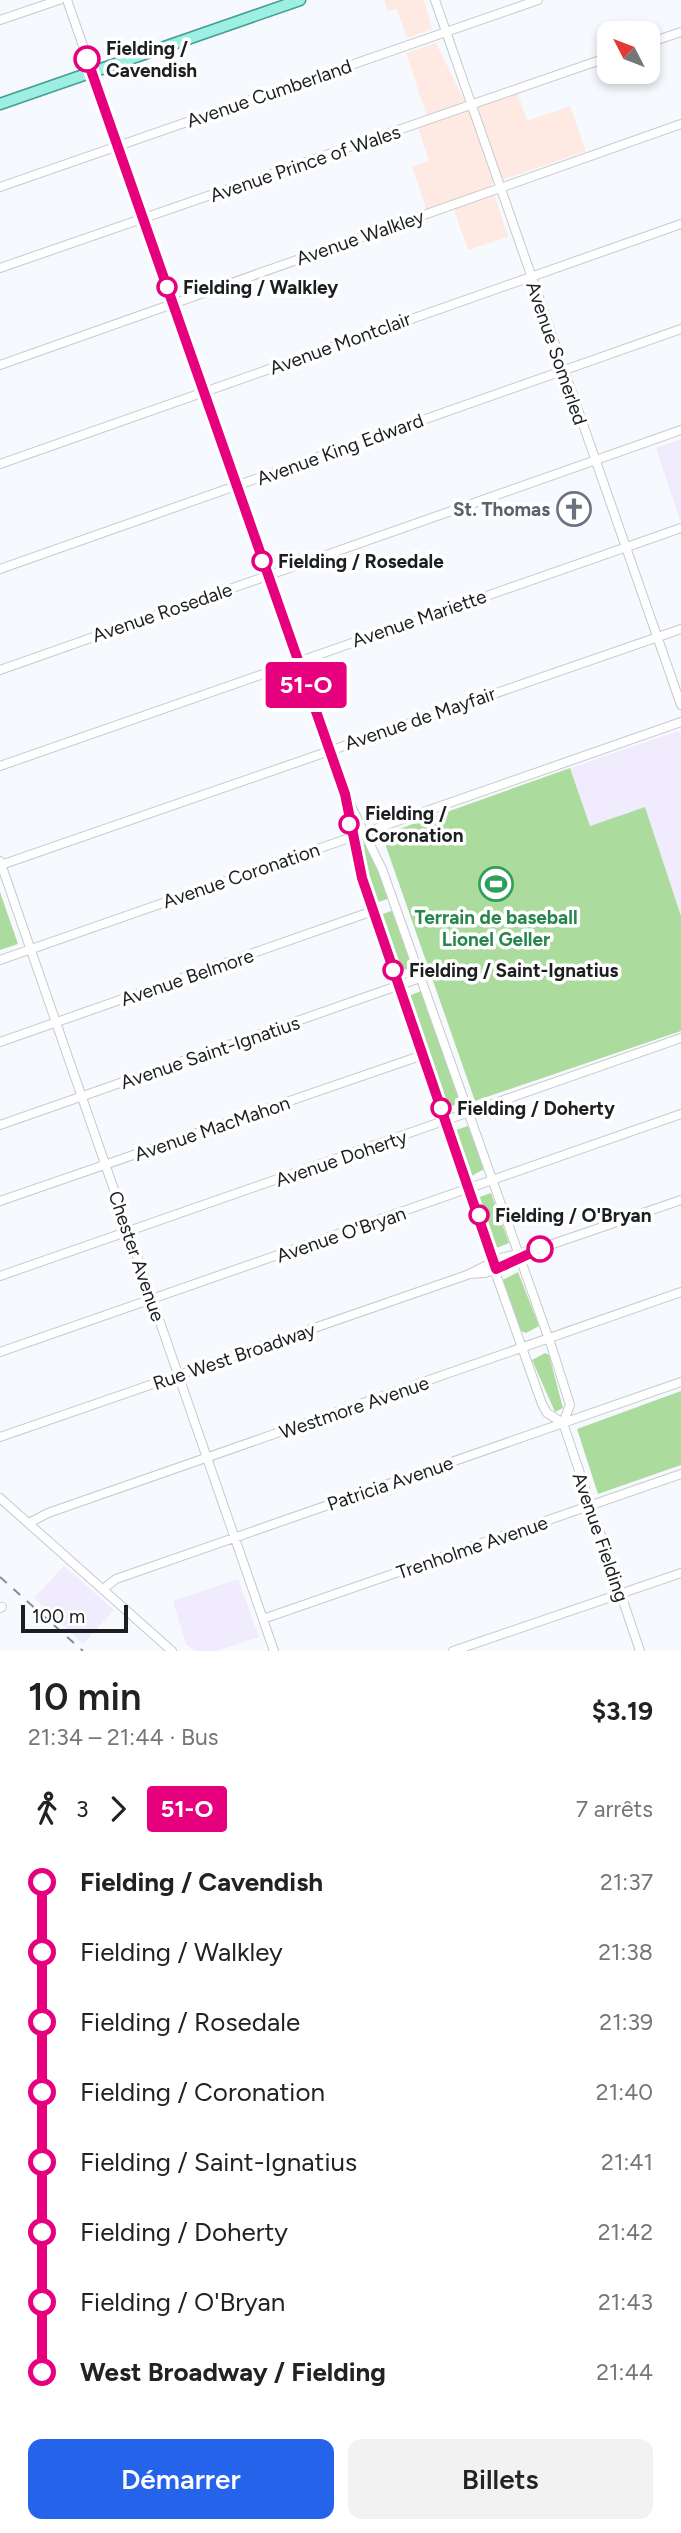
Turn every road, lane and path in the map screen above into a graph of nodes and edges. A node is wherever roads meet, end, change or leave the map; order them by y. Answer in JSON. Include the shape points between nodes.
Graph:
{"nodes":[{"id":1,"x":58,"y":0,"type":"edge"},
{"id":2,"x":67,"y":0,"type":"edge"},
{"id":3,"x":300,"y":0,"type":"edge"},
{"id":4,"x":435,"y":0,"type":"edge"},
{"id":5,"x":538,"y":0,"type":"edge"},
{"id":6,"x":0,"y":20,"type":"edge"},
{"id":7,"x":445,"y":32,"type":"junction"},
{"id":8,"x":681,"y":32,"type":"edge"},
{"id":9,"x":660,"y":39,"type":"edge"},
{"id":10,"x":597,"y":61,"type":"edge"},
{"id":11,"x":92,"y":72,"type":"junction"},
{"id":12,"x":0,"y":104,"type":"edge"},
{"id":13,"x":470,"y":105,"type":"junction"},
{"id":14,"x":681,"y":124,"type":"edge"},
{"id":15,"x":117,"y":146,"type":"junction"},
{"id":16,"x":0,"y":187,"type":"edge"},
{"id":17,"x":500,"y":189,"type":"junction"},
{"id":18,"x":143,"y":219,"type":"junction"},
{"id":19,"x":681,"y":224,"type":"edge"},
{"id":20,"x":0,"y":268,"type":"edge"},
{"id":21,"x":530,"y":277,"type":"junction"},
{"id":22,"x":172,"y":303,"type":"junction"},
{"id":23,"x":681,"y":329,"type":"edge"},
{"id":24,"x":0,"y":365,"type":"edge"},
{"id":25,"x":563,"y":370,"type":"junction"},
{"id":26,"x":203,"y":392,"type":"junction"},
{"id":27,"x":681,"y":430,"type":"edge"},
{"id":28,"x":595,"y":460,"type":"junction"},
{"id":29,"x":0,"y":464,"type":"edge"},
{"id":30,"x":236,"y":486,"type":"junction"},
{"id":31,"x":681,"y":528,"type":"edge"},
{"id":32,"x":625,"y":547,"type":"junction"},
{"id":33,"x":0,"y":569,"type":"edge"},
{"id":34,"x":267,"y":575,"type":"junction"},
{"id":35,"x":681,"y":629,"type":"edge"},
{"id":36,"x":657,"y":637,"type":"junction"},
{"id":37,"x":297,"y":660,"type":"junction"},
{"id":38,"x":0,"y":670,"type":"edge"},
{"id":39,"x":681,"y":705,"type":"edge"},
{"id":40,"x":681,"y":722,"type":"edge"},
{"id":41,"x":329,"y":750,"type":"junction"},
{"id":42,"x":0,"y":766,"type":"edge"},
{"id":43,"x":345,"y":794,"type":"junction"},
{"id":44,"x":365,"y":831,"type":"junction"},
{"id":45,"x":351,"y":836,"type":"junction"},
{"id":46,"x":1,"y":863,"type":"edge"},
{"id":47,"x":373,"y":911,"type":"junction"},
{"id":48,"x":30,"y":949,"type":"junction"},
{"id":49,"x":0,"y":960,"type":"edge"},
{"id":50,"x":420,"y":978,"type":"junction"},
{"id":51,"x":399,"y":986,"type":"junction"},
{"id":52,"x":56,"y":1023,"type":"junction"},
{"id":53,"x":681,"y":1038,"type":"edge"},
{"id":54,"x":0,"y":1042,"type":"edge"},
{"id":55,"x":423,"y":1055,"type":"junction"},
{"id":56,"x":82,"y":1097,"type":"junction"},
{"id":57,"x":468,"y":1113,"type":"junction"},
{"id":58,"x":681,"y":1114,"type":"edge"},
{"id":59,"x":446,"y":1121,"type":"junction"},
{"id":60,"x":0,"y":1125,"type":"edge"},
{"id":61,"x":106,"y":1165,"type":"junction"},
{"id":62,"x":491,"y":1181,"type":"junction"},
{"id":63,"x":470,"y":1189,"type":"junction"},
{"id":64,"x":681,"y":1200,"type":"edge"},
{"id":65,"x":0,"y":1201,"type":"edge"},
{"id":66,"x":129,"y":1232,"type":"junction"},
{"id":67,"x":518,"y":1256,"type":"junction"},
{"id":68,"x":495,"y":1265,"type":"junction"},
{"id":69,"x":0,"y":1276,"type":"edge"},
{"id":70,"x":681,"y":1292,"type":"edge"},
{"id":71,"x":152,"y":1300,"type":"junction"},
{"id":72,"x":549,"y":1339,"type":"junction"},
{"id":73,"x":522,"y":1348,"type":"junction"},
{"id":74,"x":0,"y":1352,"type":"edge"},
{"id":75,"x":179,"y":1375,"type":"junction"},
{"id":76,"x":681,"y":1382,"type":"edge"},
{"id":77,"x":563,"y":1423,"type":"junction"},
{"id":78,"x":0,"y":1437,"type":"edge"},
{"id":79,"x":207,"y":1458,"type":"junction"},
{"id":80,"x":681,"y":1474,"type":"edge"},
{"id":81,"x":0,"y":1497,"type":"edge"},
{"id":82,"x":591,"y":1506,"type":"junction"},
{"id":83,"x":29,"y":1523,"type":"junction"},
{"id":84,"x":235,"y":1538,"type":"junction"},
{"id":85,"x":681,"y":1573,"type":"edge"},
{"id":86,"x":103,"y":1589,"type":"junction"},
{"id":87,"x":621,"y":1593,"type":"junction"},
{"id":88,"x":263,"y":1619,"type":"junction"},
{"id":89,"x":172,"y":1651,"type":"edge"},
{"id":90,"x":274,"y":1651,"type":"edge"},
{"id":91,"x":453,"y":1651,"type":"edge"},
{"id":92,"x":640,"y":1651,"type":"edge"}],
"edges":[{"from":1,"to":6,"type":"street"},
{"from":2,"to":11,"type":"street","name":"Avenue Fielding"},
{"from":3,"to":11,"type":"main road"},
{"from":4,"to":7,"type":"street","name":"Avenue Somerled"},
{"from":5,"to":7,"type":"street","name":"Avenue Cumberland"},
{"from":7,"to":13,"type":"street","name":"Avenue Somerled"},
{"from":7,"to":15,"type":"street","name":"Avenue Cumberland"},
{"from":8,"to":9,"type":"street"},
{"from":10,"to":13,"type":"street","name":"Avenue Prince of Wales"},
{"from":11,"to":12,"type":"main road"},
{"from":11,"to":15,"type":"street","name":"Avenue Fielding"},
{"from":13,"to":17,"type":"street","name":"Avenue Somerled"},
{"from":13,"to":18,"type":"street","name":"Avenue Prince of Wales"},
{"from":14,"to":17,"type":"street","name":"Avenue Walkley"},
{"from":15,"to":16,"type":"street","name":"Avenue Cumberland"},
{"from":15,"to":18,"type":"street","name":"Avenue Fielding"},
{"from":17,"to":21,"type":"street","name":"Avenue Somerled"},
{"from":17,"to":22,"type":"street","name":"Avenue Walkley"},
{"from":18,"to":20,"type":"street","name":"Avenue Prince of Wales"},
{"from":18,"to":22,"type":"street","name":"Avenue Fielding"},
{"from":19,"to":21,"type":"street","name":"Avenue Montclair"},
{"from":21,"to":25,"type":"street","name":"Avenue Somerled"},
{"from":21,"to":26,"type":"street","name":"Avenue Montclair"},
{"from":22,"to":24,"type":"street","name":"Avenue Walkley"},
{"from":22,"to":26,"type":"street","name":"Avenue Fielding"},
{"from":23,"to":25,"type":"street","name":"Avenue King Edward"},
{"from":25,"to":28,"type":"street","name":"Avenue Somerled"},
{"from":25,"to":30,"type":"street","name":"Avenue King Edward"},
{"from":26,"to":29,"type":"street","name":"Avenue Montclair"},
{"from":26,"to":30,"type":"street","name":"Avenue Fielding"},
{"from":27,"to":28,"type":"street","name":"Avenue Rosedale"},
{"from":28,"to":32,"type":"street","name":"Avenue Somerled"},
{"from":28,"to":34,"type":"street","name":"Avenue Rosedale"},
{"from":30,"to":33,"type":"street","name":"Avenue King Edward"},
{"from":30,"to":34,"type":"street","name":"Avenue Fielding"},
{"from":31,"to":32,"type":"street","name":"Avenue Mariette"},
{"from":32,"to":36,"type":"street","name":"Avenue Somerled"},
{"from":32,"to":37,"type":"street","name":"Avenue Mariette"},
{"from":34,"to":37,"type":"street","name":"Avenue Fielding"},
{"from":34,"to":38,"type":"street","name":"Avenue Rosedale"},
{"from":35,"to":36,"type":"street","name":"Avenue de Mayfair"},
{"from":36,"to":39,"type":"street","name":"Avenue Somerled"},
{"from":36,"to":41,"type":"street","name":"Avenue de Mayfair"},
{"from":37,"to":41,"type":"street","name":"Avenue Fielding"},
{"from":37,"to":42,"type":"street","name":"Avenue Mariette"},
{"from":40,"to":44,"type":"street","name":"Avenue Coronation"},
{"from":41,"to":43,"type":"street","name":"Avenue Fielding"},
{"from":41,"to":46,"type":"street","name":"Avenue de Mayfair"},
{"from":43,"to":44,"type":"street","name":"Avenue Fielding"},
{"from":43,"to":45,"type":"street","name":"Avenue Fielding"},
{"from":44,"to":45,"type":"street","name":"Avenue Coronation"},
{"from":44,"to":50,"type":"street","name":"Avenue Fielding","via":[[383,869]]},
{"from":45,"to":47,"type":"street","name":"Avenue Fielding"},
{"from":45,"to":48,"type":"street","name":"Avenue Coronation"},
{"from":46,"to":48,"type":"street","name":"Chester Avenue"},
{"from":47,"to":51,"type":"street","name":"Avenue Fielding"},
{"from":47,"to":52,"type":"street","name":"Avenue Belmore"},
{"from":48,"to":49,"type":"street","name":"Avenue Coronation"},
{"from":48,"to":52,"type":"street","name":"Chester Avenue"},
{"from":50,"to":51,"type":"street","name":"Avenue Saint-Ignatius"},
{"from":50,"to":57,"type":"street","name":"Avenue Fielding"},
{"from":51,"to":55,"type":"street","name":"Avenue Fielding"},
{"from":51,"to":56,"type":"street","name":"Avenue Saint-Ignatius"},
{"from":52,"to":54,"type":"street","name":"Avenue Belmore"},
{"from":52,"to":56,"type":"street","name":"Chester Avenue"},
{"from":53,"to":57,"type":"street","name":"Avenue Doherty"},
{"from":55,"to":59,"type":"street","name":"Avenue Fielding"},
{"from":55,"to":61,"type":"street","name":"Avenue MacMahon"},
{"from":56,"to":60,"type":"street","name":"Avenue Saint-Ignatius"},
{"from":56,"to":61,"type":"street","name":"Chester Avenue"},
{"from":57,"to":59,"type":"street","name":"Avenue Doherty"},
{"from":57,"to":62,"type":"street","name":"Avenue Fielding"},
{"from":58,"to":62,"type":"street","name":"Avenue O'Bryan"},
{"from":59,"to":63,"type":"street","name":"Avenue Fielding"},
{"from":59,"to":66,"type":"street","name":"Avenue Doherty"},
{"from":61,"to":65,"type":"street","name":"Avenue MacMahon"},
{"from":61,"to":66,"type":"street","name":"Chester Avenue"},
{"from":62,"to":63,"type":"street","name":"Avenue O'Bryan"},
{"from":62,"to":67,"type":"street","name":"Avenue Fielding"},
{"from":63,"to":68,"type":"street","name":"Avenue Fielding"},
{"from":63,"to":71,"type":"street","name":"Avenue O'Bryan"},
{"from":64,"to":67,"type":"street","name":"Rue West Broadway"},
{"from":66,"to":69,"type":"street","name":"Avenue Doherty"},
{"from":66,"to":71,"type":"street","name":"Chester Avenue"},
{"from":67,"to":68,"type":"street","name":"Rue West Broadway"},
{"from":67,"to":72,"type":"street","name":"Avenue Fielding"},
{"from":68,"to":73,"type":"street","name":"Avenue Fielding"},
{"from":68,"to":75,"type":"street","name":"Rue West Broadway"},
{"from":70,"to":72,"type":"street","name":"Westmore Avenue"},
{"from":71,"to":74,"type":"street","name":"Avenue O'Bryan"},
{"from":71,"to":75,"type":"street","name":"Chester Avenue"},
{"from":72,"to":73,"type":"street","name":"Westmore Avenue"},
{"from":72,"to":77,"type":"street","name":"Avenue Fielding","via":[[570,1405]]},
{"from":73,"to":77,"type":"street","name":"Avenue Fielding","via":[[545,1409]]},
{"from":73,"to":79,"type":"street","name":"Westmore Avenue"},
{"from":75,"to":78,"type":"street","name":"Rue West Broadway"},
{"from":75,"to":79,"type":"street","name":"Chester Avenue"},
{"from":76,"to":77,"type":"street","name":"Patricia Avenue"},
{"from":77,"to":82,"type":"street","name":"Avenue Fielding"},
{"from":77,"to":84,"type":"street","name":"Patricia Avenue"},
{"from":79,"to":83,"type":"street","name":"Westmore Avenue"},
{"from":79,"to":84,"type":"street","name":"Chester Avenue"},
{"from":80,"to":82,"type":"street","name":"Trenholme Avenue"},
{"from":81,"to":83,"type":"street"},
{"from":82,"to":87,"type":"street","name":"Avenue Fielding"},
{"from":82,"to":88,"type":"street","name":"Trenholme Avenue"},
{"from":83,"to":86,"type":"street"},
{"from":84,"to":86,"type":"street","name":"Patricia Avenue","via":[[116,1579]]},
{"from":84,"to":88,"type":"street","name":"Chester Avenue"},
{"from":85,"to":87,"type":"street"},
{"from":86,"to":89,"type":"street"},
{"from":87,"to":91,"type":"street"},
{"from":87,"to":92,"type":"street","name":"Avenue Fielding"},
{"from":88,"to":90,"type":"street","name":"Chester Avenue"}]}
